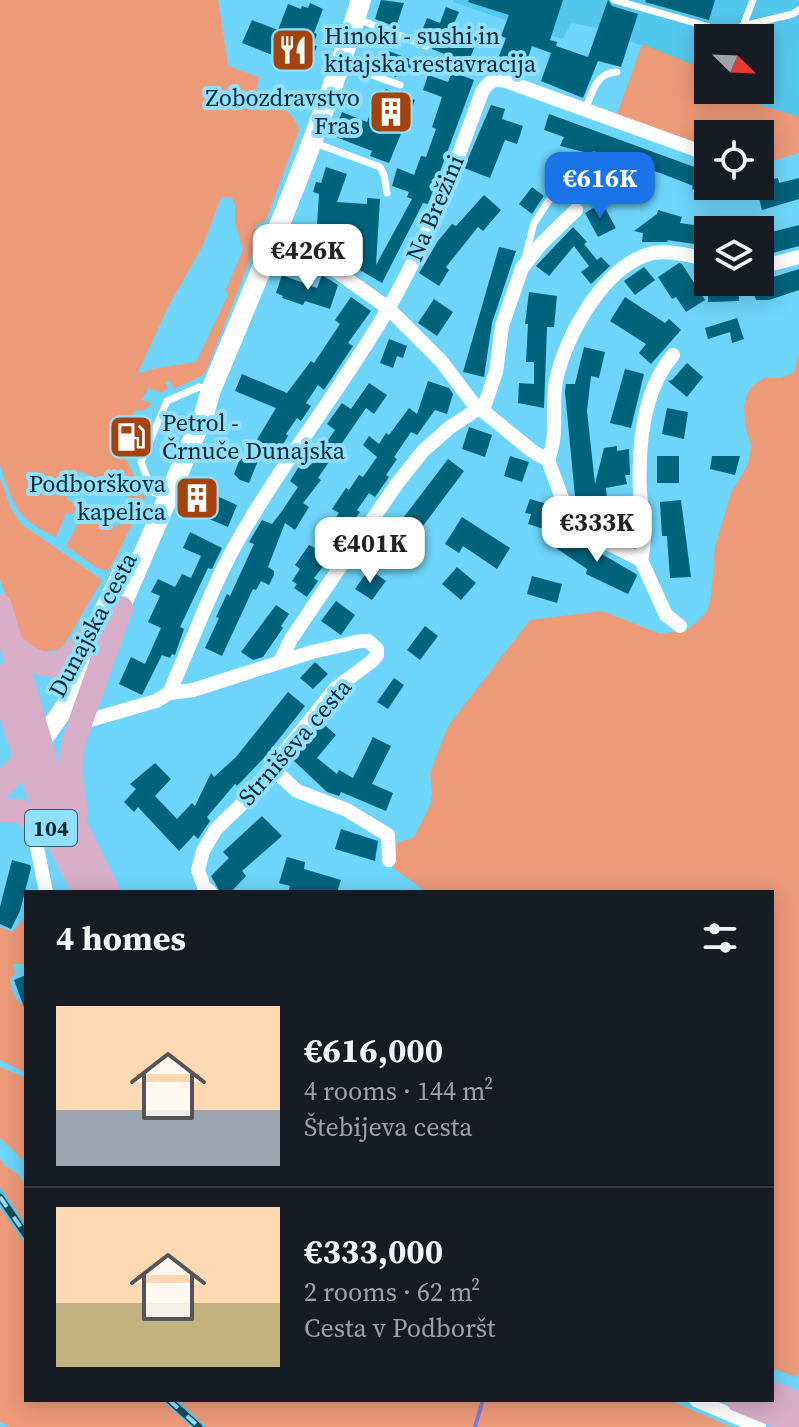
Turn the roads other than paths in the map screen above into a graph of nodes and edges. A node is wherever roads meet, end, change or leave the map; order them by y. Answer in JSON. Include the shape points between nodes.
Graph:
{"nodes":[{"id":1,"x":614,"y":0,"type":"edge"},
{"id":2,"x":753,"y":0,"type":"edge"},
{"id":3,"x":358,"y":9,"type":"edge"},
{"id":4,"x":799,"y":10,"type":"edge"},
{"id":5,"x":699,"y":24,"type":"edge"},
{"id":6,"x":744,"y":24,"type":"edge"},
{"id":7,"x":751,"y":24,"type":"edge"},
{"id":8,"x":426,"y":46,"type":"dead end"},
{"id":9,"x":341,"y":65,"type":"junction"},
{"id":10,"x":617,"y":72,"type":"dead end"},
{"id":11,"x":400,"y":85,"type":"dead end"},
{"id":12,"x":585,"y":110,"type":"junction"},
{"id":13,"x":313,"y":142,"type":"junction"},
{"id":14,"x":694,"y":149,"type":"edge"},
{"id":15,"x":387,"y":193,"type":"dead end"},
{"id":16,"x":550,"y":199,"type":"dead end"},
{"id":17,"x":576,"y":210,"type":"dead end"},
{"id":18,"x":273,"y":242,"type":"junction"},
{"id":19,"x":694,"y":257,"type":"edge"},
{"id":20,"x":799,"y":257,"type":"edge"},
{"id":21,"x":774,"y":263,"type":"edge"},
{"id":22,"x":522,"y":268,"type":"junction"},
{"id":23,"x":388,"y":308,"type":"junction"},
{"id":24,"x":673,"y":355,"type":"dead end"},
{"id":25,"x":211,"y":390,"type":"junction"},
{"id":26,"x":480,"y":409,"type":"junction"},
{"id":27,"x":548,"y":460,"type":"junction"},
{"id":28,"x":160,"y":495,"type":"junction"},
{"id":29,"x":641,"y":560,"type":"junction"},
{"id":30,"x":0,"y":606,"type":"edge"},
{"id":31,"x":121,"y":608,"type":"junction"},
{"id":32,"x":97,"y":626,"type":"junction"},
{"id":33,"x":680,"y":626,"type":"dead end"},
{"id":34,"x":10,"y":643,"type":"junction"},
{"id":35,"x":280,"y":662,"type":"junction"},
{"id":36,"x":0,"y":676,"type":"edge"},
{"id":37,"x":169,"y":693,"type":"junction"},
{"id":38,"x":90,"y":720,"type":"dead end"},
{"id":39,"x":29,"y":744,"type":"junction"},
{"id":40,"x":0,"y":767,"type":"edge"},
{"id":41,"x":272,"y":768,"type":"junction"},
{"id":42,"x":0,"y":787,"type":"edge"},
{"id":43,"x":0,"y":810,"type":"edge"},
{"id":44,"x":45,"y":839,"type":"junction"},
{"id":45,"x":84,"y":846,"type":"junction"},
{"id":46,"x":389,"y":860,"type":"dead end"},
{"id":47,"x":46,"y":890,"type":"edge"},
{"id":48,"x":83,"y":890,"type":"edge"},
{"id":49,"x":107,"y":890,"type":"edge"},
{"id":50,"x":208,"y":890,"type":"edge"},
{"id":51,"x":774,"y":1394,"type":"edge"},
{"id":52,"x":701,"y":1402,"type":"edge"},
{"id":53,"x":743,"y":1402,"type":"edge"},
{"id":54,"x":799,"y":1404,"type":"edge"},
{"id":55,"x":799,"y":1425,"type":"edge"},
{"id":56,"x":759,"y":1427,"type":"edge"}],
"edges":[{"from":1,"to":5,"type":"lane"},
{"from":2,"to":6,"type":"lane"},
{"from":3,"to":8,"type":"lane"},
{"from":3,"to":9,"type":"main road","name":"Dunajska cesta"},
{"from":4,"to":7,"type":"lane"},
{"from":9,"to":11,"type":"lane"},
{"from":9,"to":13,"type":"main road","name":"Dunajska cesta"},
{"from":10,"to":12,"type":"lane","via":[[597,81]]},
{"from":12,"to":14,"type":"street","name":"Na Brežini"},
{"from":12,"to":23,"type":"street","name":"Na Brežini","via":[[506,81],[488,83],[433,220]]},
{"from":13,"to":15,"type":"lane","via":[[380,167]]},
{"from":13,"to":18,"type":"main road","name":"Dunajska cesta"},
{"from":16,"to":22,"type":"lane","via":[[534,223]]},
{"from":17,"to":22,"type":"street"},
{"from":18,"to":23,"type":"street","via":[[326,264]]},
{"from":18,"to":25,"type":"main road","name":"Dunajska cesta"},
{"from":19,"to":27,"type":"street","via":[[673,252],[644,256],[610,281],[587,307],[561,363],[555,442]]},
{"from":20,"to":21,"type":"street"},
{"from":22,"to":26,"type":"street","via":[[502,326],[488,399]]},
{"from":23,"to":26,"type":"street"},
{"from":23,"to":37,"type":"street","name":"Na Brežini","via":[[234,547]]},
{"from":24,"to":29,"type":"street","via":[[654,384],[641,436]]},
{"from":25,"to":28,"type":"main road","name":"Dunajska cesta"},
{"from":25,"to":28,"type":"lane","via":[[199,387],[167,401],[141,462],[153,492]]},
{"from":25,"to":31,"type":"main road","name":"Dunajska cesta"},
{"from":26,"to":27,"type":"street"},
{"from":26,"to":35,"type":"street","via":[[423,451],[396,485]]},
{"from":27,"to":29,"type":"street","via":[[569,517],[587,533]]},
{"from":28,"to":32,"type":"main road","name":"Dunajska cesta"},
{"from":29,"to":33,"type":"street","via":[[666,615]]},
{"from":30,"to":34,"type":"main road","number":"104"},
{"from":31,"to":39,"type":"main road","name":"Dunajska cesta","via":[[66,706]]},
{"from":31,"to":45,"type":"main road","via":[[71,756],[71,789]]},
{"from":32,"to":34,"type":"main road","via":[[69,658],[54,665],[31,661]]},
{"from":32,"to":39,"type":"main road","name":"Dunajska cesta"},
{"from":34,"to":39,"type":"main road","number":"104"},
{"from":35,"to":37,"type":"street","name":"Strniševa cesta"},
{"from":35,"to":41,"type":"street","name":"Strniševa cesta","via":[[361,641],[377,649],[372,661],[327,698]]},
{"from":36,"to":39,"type":"main road","number":"104"},
{"from":37,"to":38,"type":"street","name":"Strniševa cesta"},
{"from":39,"to":40,"type":"main road"},
{"from":39,"to":42,"type":"main road"},
{"from":39,"to":44,"type":"main road","number":"104"},
{"from":39,"to":45,"type":"main road","number":"104"},
{"from":41,"to":46,"type":"street","via":[[297,791],[347,810],[388,835]]},
{"from":41,"to":50,"type":"street","name":"Strniševa cesta","via":[[216,829],[203,851],[198,870]]},
{"from":43,"to":44,"type":"main road","via":[[19,811]]},
{"from":44,"to":47,"type":"street"},
{"from":44,"to":48,"type":"main road","number":"104"},
{"from":45,"to":49,"type":"main road","number":"104"},
{"from":51,"to":54,"type":"main road"},
{"from":52,"to":56,"type":"street"},
{"from":53,"to":55,"type":"main road"}]}
